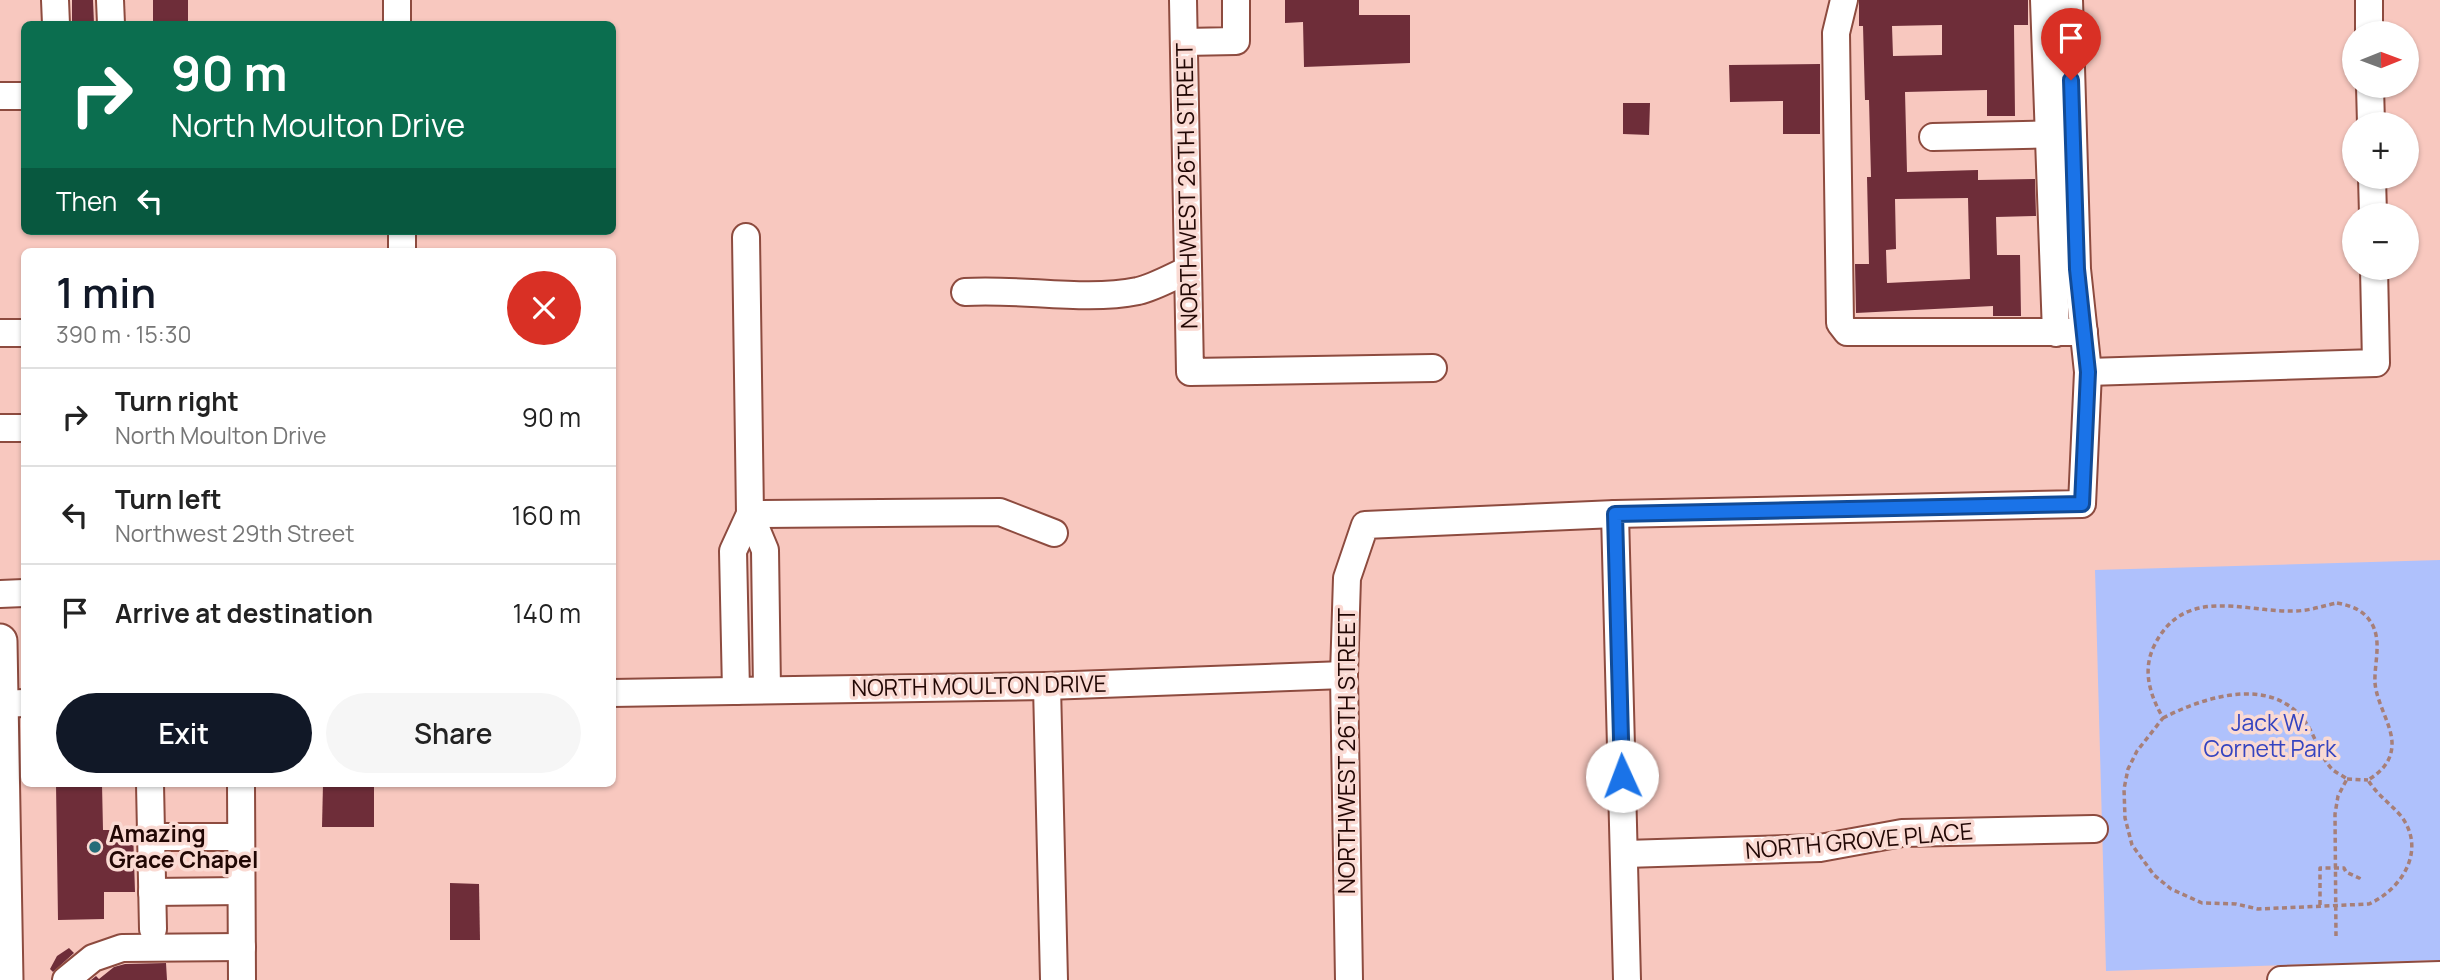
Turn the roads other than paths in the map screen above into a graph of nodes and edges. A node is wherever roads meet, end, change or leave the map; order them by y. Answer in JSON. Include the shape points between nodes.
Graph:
{"nodes":[{"id":1,"x":55,"y":0,"type":"edge"},
{"id":2,"x":110,"y":0,"type":"edge"},
{"id":3,"x":397,"y":0,"type":"edge"},
{"id":4,"x":1183,"y":0,"type":"edge"},
{"id":5,"x":1236,"y":0,"type":"edge"},
{"id":6,"x":1844,"y":0,"type":"edge"},
{"id":7,"x":2043,"y":0,"type":"edge"},
{"id":8,"x":2069,"y":0,"type":"edge"},
{"id":9,"x":2369,"y":0,"type":"edge"},
{"id":10,"x":56,"y":21,"type":"edge"},
{"id":11,"x":111,"y":21,"type":"edge"},
{"id":12,"x":397,"y":21,"type":"edge"},
{"id":13,"x":2369,"y":21,"type":"edge"},
{"id":14,"x":1184,"y":42,"type":"junction"},
{"id":15,"x":0,"y":96,"type":"edge"},
{"id":16,"x":21,"y":96,"type":"edge"},
{"id":17,"x":2061,"y":134,"type":"junction"},
{"id":18,"x":1933,"y":137,"type":"dead end"},
{"id":19,"x":746,"y":237,"type":"dead end"},
{"id":20,"x":1188,"y":270,"type":"junction"},
{"id":21,"x":2374,"y":280,"type":"edge"},
{"id":22,"x":965,"y":292,"type":"dead end"},
{"id":23,"x":21,"y":332,"type":"edge"},
{"id":24,"x":2084,"y":332,"type":"junction"},
{"id":25,"x":0,"y":333,"type":"edge"},
{"id":26,"x":2056,"y":333,"type":"junction"},
{"id":27,"x":1433,"y":368,"type":"dead end"},
{"id":28,"x":2088,"y":372,"type":"junction"},
{"id":29,"x":0,"y":428,"type":"edge"},
{"id":30,"x":21,"y":428,"type":"edge"},
{"id":31,"x":750,"y":514,"type":"junction"},
{"id":32,"x":1615,"y":514,"type":"junction"},
{"id":33,"x":1054,"y":533,"type":"dead end"},
{"id":34,"x":21,"y":593,"type":"edge"},
{"id":35,"x":0,"y":594,"type":"edge"},
{"id":36,"x":765,"y":597,"type":"junction"},
{"id":37,"x":735,"y":598,"type":"junction"},
{"id":38,"x":0,"y":641,"type":"edge"},
{"id":39,"x":1345,"y":675,"type":"junction"},
{"id":40,"x":1047,"y":686,"type":"junction"},
{"id":41,"x":767,"y":690,"type":"junction"},
{"id":42,"x":736,"y":691,"type":"junction"},
{"id":43,"x":616,"y":693,"type":"edge"},
{"id":44,"x":13,"y":703,"type":"edge"},
{"id":45,"x":1,"y":766,"type":"edge"},
{"id":46,"x":150,"y":787,"type":"edge"},
{"id":47,"x":241,"y":787,"type":"edge"},
{"id":48,"x":2094,"y":829,"type":"dead end"},
{"id":49,"x":151,"y":837,"type":"junction"},
{"id":50,"x":241,"y":837,"type":"junction"},
{"id":51,"x":1625,"y":854,"type":"junction"},
{"id":52,"x":2,"y":890,"type":"edge"},
{"id":53,"x":241,"y":891,"type":"junction"},
{"id":54,"x":152,"y":892,"type":"junction"},
{"id":55,"x":153,"y":929,"type":"dead end"},
{"id":56,"x":242,"y":947,"type":"junction"},
{"id":57,"x":2440,"y":975,"type":"edge"},
{"id":58,"x":6,"y":980,"type":"edge"},
{"id":59,"x":66,"y":980,"type":"edge"},
{"id":60,"x":242,"y":980,"type":"edge"},
{"id":61,"x":1054,"y":980,"type":"edge"},
{"id":62,"x":1349,"y":980,"type":"edge"},
{"id":63,"x":1627,"y":980,"type":"edge"},
{"id":64,"x":2281,"y":980,"type":"edge"}],
"edges":[{"from":1,"to":10,"type":"street"},
{"from":2,"to":11,"type":"street"},
{"from":3,"to":12,"type":"street"},
{"from":4,"to":14,"type":"street","name":"NORTHWEST 26TH STREET"},
{"from":5,"to":14,"type":"street","via":[[1236,41]]},
{"from":6,"to":26,"type":"street","via":[[1836,33],[1842,328],[1847,332]]},
{"from":7,"to":17,"type":"street"},
{"from":8,"to":17,"type":"street"},
{"from":9,"to":13,"type":"street"},
{"from":14,"to":20,"type":"street","name":"NORTHWEST 26TH STREET"},
{"from":15,"to":16,"type":"street"},
{"from":17,"to":18,"type":"street"},
{"from":17,"to":24,"type":"street"},
{"from":17,"to":26,"type":"street"},
{"from":19,"to":31,"type":"street"},
{"from":20,"to":22,"type":"street","via":[[1140,290],[1112,294]]},
{"from":20,"to":27,"type":"street","name":"NORTHWEST 26TH STREET","via":[[1191,372]]},
{"from":21,"to":28,"type":"street","via":[[2376,363]]},
{"from":23,"to":25,"type":"street"},
{"from":24,"to":26,"type":"street"},
{"from":24,"to":28,"type":"street"},
{"from":28,"to":32,"type":"street","via":[[2082,504]]},
{"from":29,"to":30,"type":"street"},
{"from":31,"to":33,"type":"street","via":[[1000,512]]},
{"from":31,"to":36,"type":"street","via":[[765,550]]},
{"from":31,"to":37,"type":"street","via":[[733,551]]},
{"from":32,"to":39,"type":"street","name":"NORTHWEST 26TH STREET","via":[[1365,525],[1347,578]]},
{"from":32,"to":51,"type":"street"},
{"from":34,"to":35,"type":"street"},
{"from":36,"to":37,"type":"street"},
{"from":36,"to":41,"type":"street"},
{"from":37,"to":42,"type":"street"},
{"from":38,"to":44,"type":"main road"},
{"from":39,"to":40,"type":"street","name":"NORTH MOULTON DRIVE"},
{"from":39,"to":62,"type":"street","name":"NORTHWEST 26TH STREET"},
{"from":40,"to":41,"type":"street","name":"NORTH MOULTON DRIVE"},
{"from":40,"to":61,"type":"street"},
{"from":41,"to":42,"type":"street","name":"NORTH MOULTON DRIVE"},
{"from":42,"to":43,"type":"street","name":"NORTH MOULTON DRIVE"},
{"from":44,"to":45,"type":"main road"},
{"from":45,"to":52,"type":"main road"},
{"from":46,"to":49,"type":"street"},
{"from":47,"to":50,"type":"street"},
{"from":48,"to":51,"type":"street","name":"NORTH GROVE PLACE","via":[[1902,833],[1820,848]]},
{"from":49,"to":50,"type":"street"},
{"from":49,"to":54,"type":"street"},
{"from":50,"to":53,"type":"street"},
{"from":51,"to":63,"type":"street"},
{"from":52,"to":58,"type":"main road"},
{"from":53,"to":54,"type":"street"},
{"from":53,"to":56,"type":"street"},
{"from":54,"to":55,"type":"street"},
{"from":56,"to":59,"type":"street","via":[[122,948],[93,958]]},
{"from":56,"to":60,"type":"street"},
{"from":57,"to":64,"type":"street"}]}
